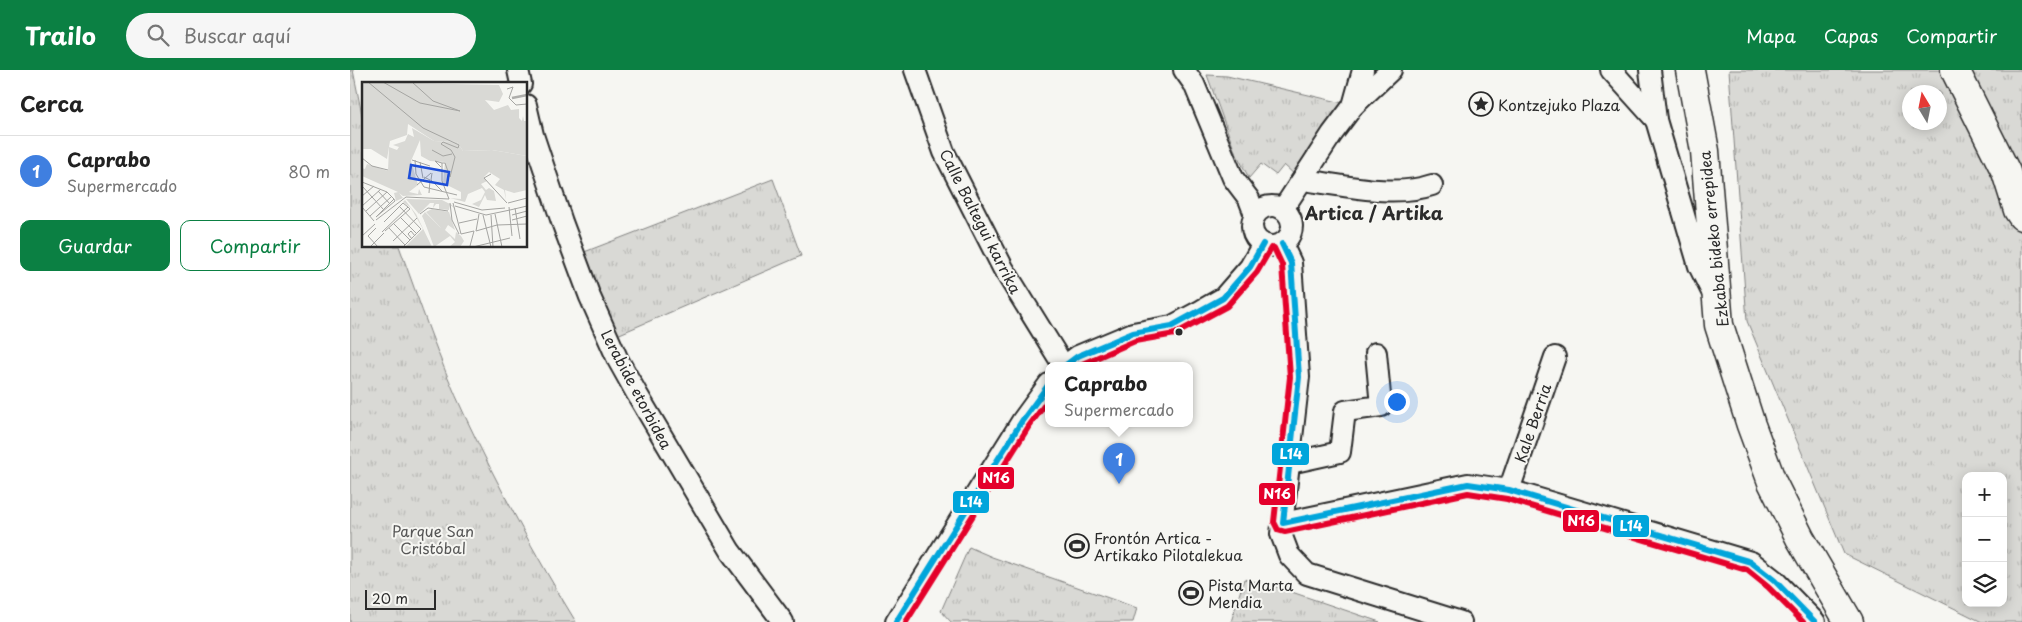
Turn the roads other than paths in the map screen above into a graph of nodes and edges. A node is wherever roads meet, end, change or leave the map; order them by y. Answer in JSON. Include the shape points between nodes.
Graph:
{"nodes":[{"id":1,"x":915,"y":70,"type":"edge"},
{"id":2,"x":1184,"y":70,"type":"edge"},
{"id":3,"x":1363,"y":70,"type":"edge"},
{"id":4,"x":1392,"y":70,"type":"edge"},
{"id":5,"x":1610,"y":70,"type":"edge"},
{"id":6,"x":1650,"y":70,"type":"edge"},
{"id":7,"x":1690,"y":70,"type":"edge"},
{"id":8,"x":1955,"y":70,"type":"edge"},
{"id":9,"x":1353,"y":106,"type":"junction"},
{"id":10,"x":528,"y":113,"type":"edge"},
{"id":11,"x":1656,"y":120,"type":"junction"},
{"id":12,"x":1303,"y":180,"type":"junction"},
{"id":13,"x":1432,"y":185,"type":"dead end"},
{"id":14,"x":1284,"y":209,"type":"junction"},
{"id":15,"x":1255,"y":215,"type":"junction"},
{"id":16,"x":2022,"y":216,"type":"edge"},
{"id":17,"x":1272,"y":244,"type":"junction"},
{"id":18,"x":1716,"y":301,"type":"junction"},
{"id":19,"x":1376,"y":353,"type":"dead end"},
{"id":20,"x":1555,"y":356,"type":"dead end"},
{"id":21,"x":1063,"y":362,"type":"edge"},
{"id":22,"x":1069,"y":362,"type":"edge"},
{"id":23,"x":1045,"y":389,"type":"edge"},
{"id":24,"x":1290,"y":463,"type":"junction"},
{"id":25,"x":1509,"y":490,"type":"junction"},
{"id":26,"x":1283,"y":523,"type":"junction"},
{"id":27,"x":783,"y":622,"type":"edge"},
{"id":28,"x":896,"y":622,"type":"edge"},
{"id":29,"x":1461,"y":622,"type":"edge"},
{"id":30,"x":1815,"y":622,"type":"edge"},
{"id":31,"x":1849,"y":622,"type":"edge"}],
"edges":[{"from":1,"to":21,"type":"street","name":"Calle Baltegui karrika","via":[[944,152],[1003,268]]},
{"from":2,"to":15,"type":"street","via":[[1194,84],[1233,178],[1249,200]]},
{"from":3,"to":9,"type":"street"},
{"from":4,"to":9,"type":"street"},
{"from":5,"to":11,"type":"street"},
{"from":6,"to":11,"type":"street"},
{"from":7,"to":18,"type":"street","name":"Ezkaba bideko errepidea","via":[[1705,151]]},
{"from":8,"to":16,"type":"street","via":[[2006,172]]},
{"from":9,"to":12,"type":"street"},
{"from":10,"to":27,"type":"street","name":"Lerabide etorbidea","via":[[562,222],[608,339],[636,394],[730,551]]},
{"from":11,"to":18,"type":"street","via":[[1699,266]]},
{"from":12,"to":13,"type":"street","via":[[1394,191]]},
{"from":12,"to":14,"type":"street"},
{"from":14,"to":15,"type":"street","via":[[1268,206]]},
{"from":14,"to":17,"type":"street","via":[[1292,228],[1289,236]]},
{"from":15,"to":17,"type":"street","via":[[1252,231],[1256,239]]},
{"from":17,"to":22,"type":"street","via":[[1222,298],[1202,310],[1172,326],[1133,334]]},
{"from":17,"to":24,"type":"street","via":[[1291,263],[1299,377]]},
{"from":18,"to":31,"type":"street","name":"Ezkaba bideko errepidea","via":[[1728,355],[1772,482]]},
{"from":19,"to":24,"type":"street","via":[[1381,406],[1345,411],[1340,452]]},
{"from":20,"to":25,"type":"street","name":"Kale Berria"},
{"from":23,"to":28,"type":"street"},
{"from":24,"to":26,"type":"street"},
{"from":25,"to":26,"type":"street","via":[[1468,484]]},
{"from":25,"to":30,"type":"street","via":[[1751,562],[1774,580]]},
{"from":26,"to":29,"type":"street","via":[[1281,534],[1288,555],[1307,574]]}]}
